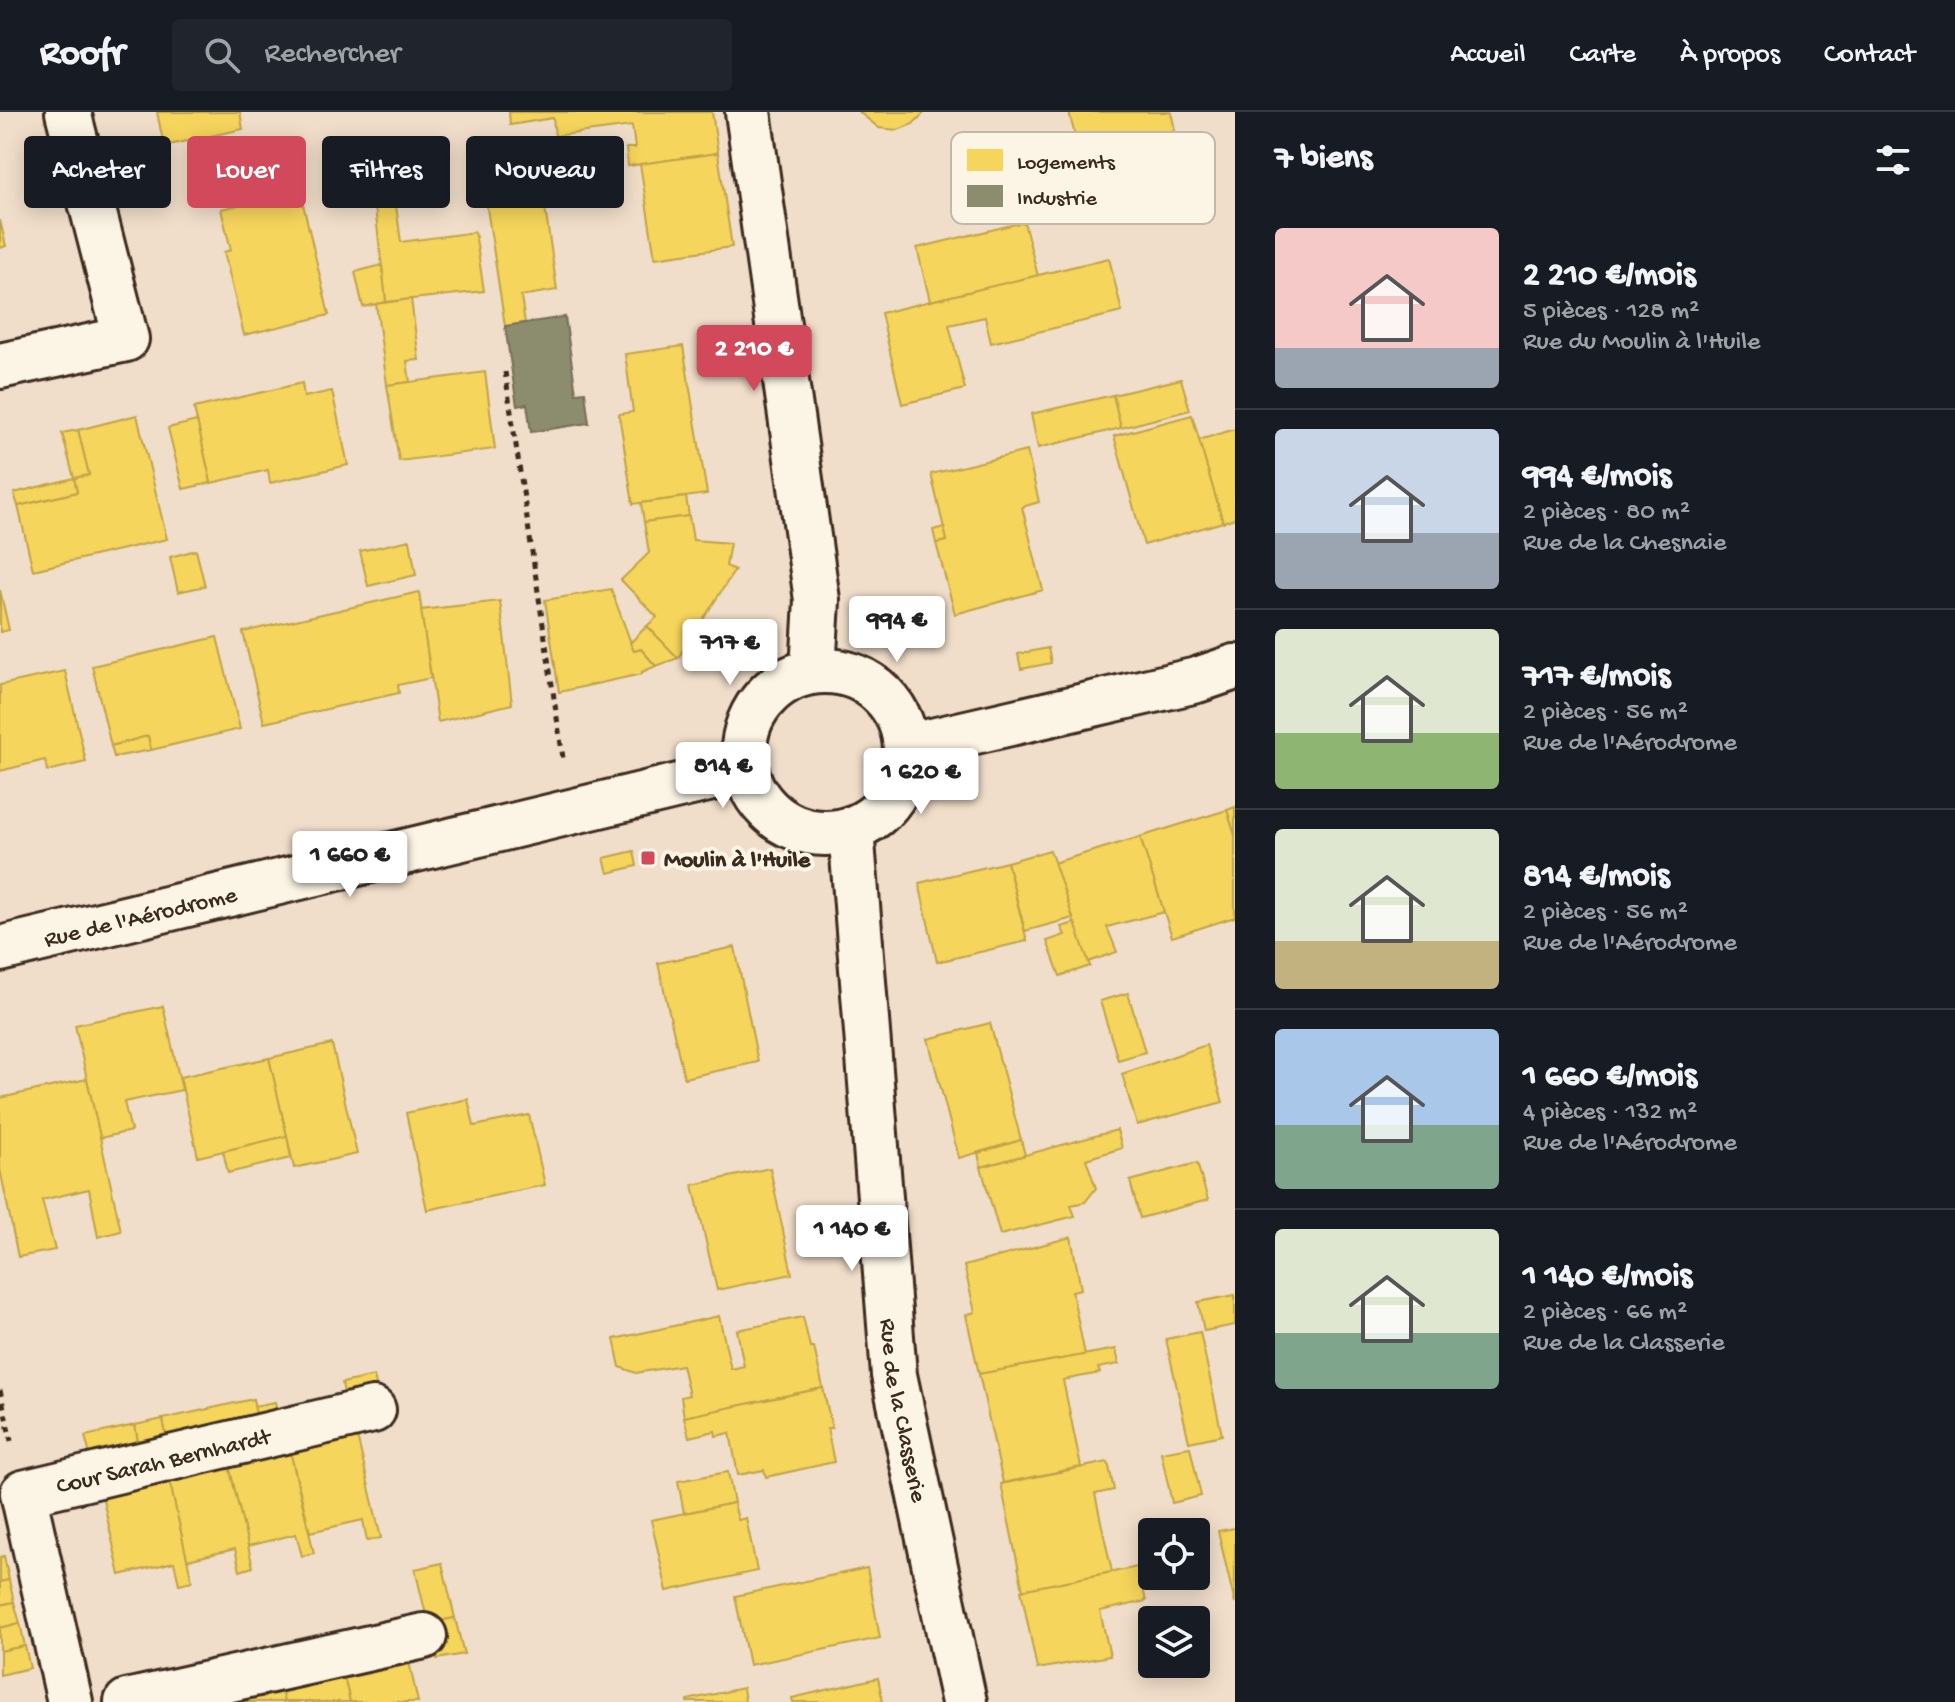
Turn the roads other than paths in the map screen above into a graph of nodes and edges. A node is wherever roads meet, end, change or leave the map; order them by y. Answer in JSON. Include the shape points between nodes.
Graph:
{"nodes":[{"id":1,"x":68,"y":112,"type":"edge"},
{"id":2,"x":748,"y":112,"type":"edge"},
{"id":3,"x":0,"y":366,"type":"edge"},
{"id":4,"x":1235,"y":667,"type":"edge"},
{"id":5,"x":813,"y":671,"type":"junction"},
{"id":6,"x":906,"y":747,"type":"junction"},
{"id":7,"x":745,"y":770,"type":"junction"},
{"id":8,"x":851,"y":829,"type":"junction"},
{"id":9,"x":0,"y":949,"type":"edge"},
{"id":10,"x":373,"y":1410,"type":"dead end"},
{"id":11,"x":424,"y":1636,"type":"dead end"},
{"id":12,"x":70,"y":1702,"type":"edge"},
{"id":13,"x":127,"y":1702,"type":"edge"},
{"id":14,"x":964,"y":1702,"type":"edge"}],
"edges":[{"from":1,"to":3,"type":"street","via":[[126,339]]},
{"from":2,"to":5,"type":"street","via":[[817,600]]},
{"from":4,"to":6,"type":"street"},
{"from":5,"to":6,"type":"street","via":[[839,672],[864,681],[885,698],[900,720]]},
{"from":5,"to":7,"type":"street","via":[[787,680],[765,696],[747,730]]},
{"from":6,"to":8,"type":"street","via":[[903,773],[892,797],[874,817]]},
{"from":7,"to":8,"type":"street","via":[[756,795],[774,816],[824,834]]},
{"from":7,"to":9,"type":"street","name":"Rue de l'Aérodrome"},
{"from":8,"to":14,"type":"street","name":"Rue de la Classerie","via":[[894,1375]]},
{"from":10,"to":12,"type":"street","name":"Cour Sarah Bernhardt","via":[[23,1493]]},
{"from":11,"to":13,"type":"street"}]}
